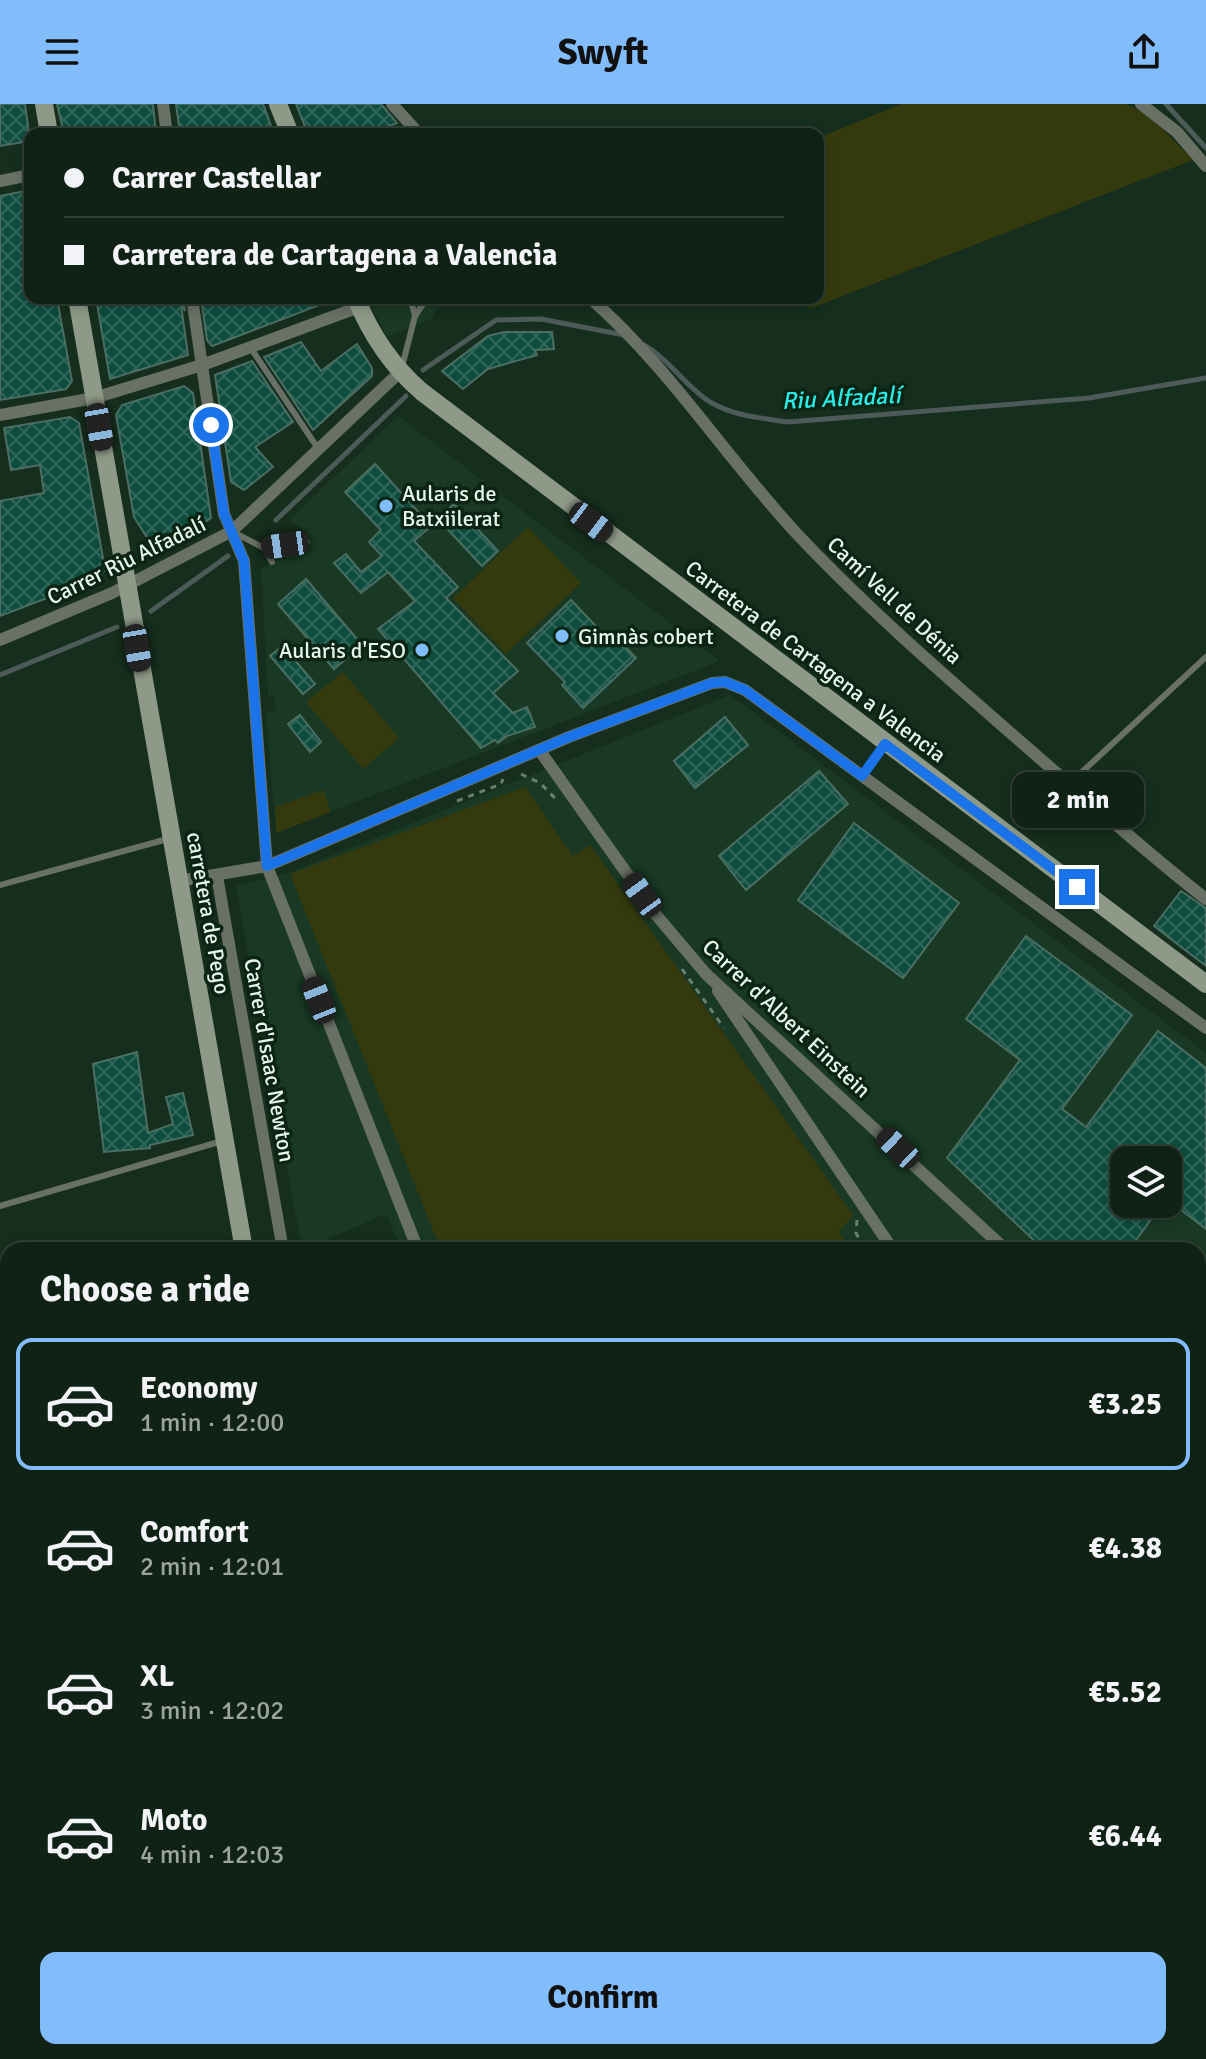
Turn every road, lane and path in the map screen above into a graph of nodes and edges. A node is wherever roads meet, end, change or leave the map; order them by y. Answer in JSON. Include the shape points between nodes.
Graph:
{"nodes":[{"id":1,"x":44,"y":104,"type":"edge"},
{"id":2,"x":163,"y":104,"type":"edge"},
{"id":3,"x":278,"y":104,"type":"edge"},
{"id":4,"x":392,"y":104,"type":"edge"},
{"id":5,"x":1141,"y":104,"type":"edge"},
{"id":6,"x":48,"y":128,"type":"edge"},
{"id":7,"x":166,"y":128,"type":"edge"},
{"id":8,"x":288,"y":128,"type":"edge"},
{"id":9,"x":414,"y":128,"type":"edge"},
{"id":10,"x":1206,"y":166,"type":"edge"},
{"id":11,"x":24,"y":176,"type":"edge"},
{"id":12,"x":0,"y":181,"type":"edge"},
{"id":13,"x":78,"y":304,"type":"edge"},
{"id":14,"x":193,"y":304,"type":"edge"},
{"id":15,"x":353,"y":304,"type":"edge"},
{"id":16,"x":359,"y":304,"type":"edge"},
{"id":17,"x":412,"y":304,"type":"edge"},
{"id":18,"x":423,"y":304,"type":"edge"},
{"id":19,"x":596,"y":304,"type":"edge"},
{"id":20,"x":415,"y":316,"type":"junction"},
{"id":21,"x":250,"y":347,"type":"junction"},
{"id":22,"x":202,"y":365,"type":"junction"},
{"id":23,"x":401,"y":371,"type":"junction"},
{"id":24,"x":94,"y":398,"type":"junction"},
{"id":25,"x":0,"y":415,"type":"edge"},
{"id":26,"x":319,"y":450,"type":"junction"},
{"id":27,"x":232,"y":531,"type":"junction"},
{"id":28,"x":307,"y":542,"type":"dead end"},
{"id":29,"x":264,"y":548,"type":"junction"},
{"id":30,"x":272,"y":562,"type":"dead end"},
{"id":31,"x":127,"y":585,"type":"junction"},
{"id":32,"x":0,"y":640,"type":"edge"},
{"id":33,"x":1206,"y":657,"type":"edge"},
{"id":34,"x":885,"y":744,"type":"junction"},
{"id":35,"x":540,"y":751,"type":"junction"},
{"id":36,"x":862,"y":776,"type":"junction"},
{"id":37,"x":1069,"y":784,"type":"junction"},
{"id":38,"x":448,"y":805,"type":"dead end"},
{"id":39,"x":561,"y":805,"type":"dead end"},
{"id":40,"x":171,"y":838,"type":"junction"},
{"id":41,"x":267,"y":866,"type":"junction"},
{"id":42,"x":217,"y":876,"type":"junction"},
{"id":43,"x":179,"y":881,"type":"junction"},
{"id":44,"x":0,"y":885,"type":"edge"},
{"id":45,"x":1206,"y":899,"type":"edge"},
{"id":46,"x":674,"y":958,"type":"dead end"},
{"id":47,"x":706,"y":974,"type":"junction"},
{"id":48,"x":1206,"y":984,"type":"edge"},
{"id":49,"x":1206,"y":1028,"type":"edge"},
{"id":50,"x":730,"y":1034,"type":"dead end"},
{"id":51,"x":225,"y":1140,"type":"junction"},
{"id":52,"x":0,"y":1206,"type":"edge"},
{"id":53,"x":856,"y":1214,"type":"dead end"},
{"id":54,"x":243,"y":1242,"type":"edge"},
{"id":55,"x":282,"y":1242,"type":"edge"},
{"id":56,"x":415,"y":1242,"type":"edge"},
{"id":57,"x":861,"y":1242,"type":"edge"},
{"id":58,"x":888,"y":1242,"type":"edge"},
{"id":59,"x":997,"y":1242,"type":"edge"}],
"edges":[{"from":1,"to":6,"type":"main road"},
{"from":2,"to":7,"type":"street"},
{"from":3,"to":8,"type":"main road"},
{"from":4,"to":9,"type":"street"},
{"from":5,"to":10,"type":"street","via":[[1177,132]]},
{"from":11,"to":12,"type":"street"},
{"from":13,"to":24,"type":"main road"},
{"from":14,"to":22,"type":"street"},
{"from":15,"to":21,"type":"street"},
{"from":16,"to":23,"type":"main road","name":"Carretera de Cartagena a Valencia"},
{"from":17,"to":20,"type":"lane"},
{"from":18,"to":20,"type":"lane"},
{"from":19,"to":37,"type":"street","name":"Camí Vell de Dénia","via":[[662,370],[753,487],[831,570]]},
{"from":20,"to":23,"type":"lane"},
{"from":21,"to":22,"type":"street"},
{"from":21,"to":26,"type":"lane"},
{"from":22,"to":24,"type":"street"},
{"from":22,"to":27,"type":"street","via":[[224,514]]},
{"from":23,"to":26,"type":"street","name":"Carrer Riu Alfadalí"},
{"from":23,"to":34,"type":"main road","name":"Carretera de Cartagena a Valencia","via":[[497,451]]},
{"from":24,"to":25,"type":"street"},
{"from":24,"to":31,"type":"main road"},
{"from":26,"to":27,"type":"street","name":"Carrer Riu Alfadalí"},
{"from":27,"to":29,"type":"lane"},
{"from":27,"to":31,"type":"street","name":"Carrer Riu Alfadalí"},
{"from":27,"to":41,"type":"street","via":[[244,561]]},
{"from":28,"to":29,"type":"lane"},
{"from":29,"to":30,"type":"lane"},
{"from":31,"to":32,"type":"street","name":"Carrer Riu Alfadalí"},
{"from":31,"to":40,"type":"main road","name":"carretera de Pego"},
{"from":33,"to":37,"type":"lane"},
{"from":34,"to":36,"type":"lane"},
{"from":34,"to":48,"type":"main road","name":"Carretera de Cartagena a Valencia"},
{"from":35,"to":36,"type":"street","via":[[725,682],[745,690]]},
{"from":35,"to":41,"type":"street"},
{"from":35,"to":47,"type":"street","name":"Carrer d'Albert Einstein","via":[[657,916]]},
{"from":36,"to":49,"type":"street"},
{"from":37,"to":45,"type":"street","name":"Camí Vell de Dénia"},
{"from":38,"to":39,"type":"path","via":[[511,775],[534,779]]},
{"from":40,"to":43,"type":"main road","name":"carretera de Pego"},
{"from":40,"to":44,"type":"lane"},
{"from":41,"to":42,"type":"street"},
{"from":41,"to":56,"type":"street"},
{"from":42,"to":43,"type":"street"},
{"from":42,"to":55,"type":"street","name":"Carrer d'Isaac Newton"},
{"from":43,"to":51,"type":"main road","name":"carretera de Pego"},
{"from":46,"to":50,"type":"path"},
{"from":47,"to":58,"type":"street"},
{"from":47,"to":59,"type":"street","name":"Carrer d'Albert Einstein"},
{"from":51,"to":52,"type":"lane"},
{"from":51,"to":54,"type":"main road","name":"carretera de Pego"},
{"from":53,"to":57,"type":"path"}]}
